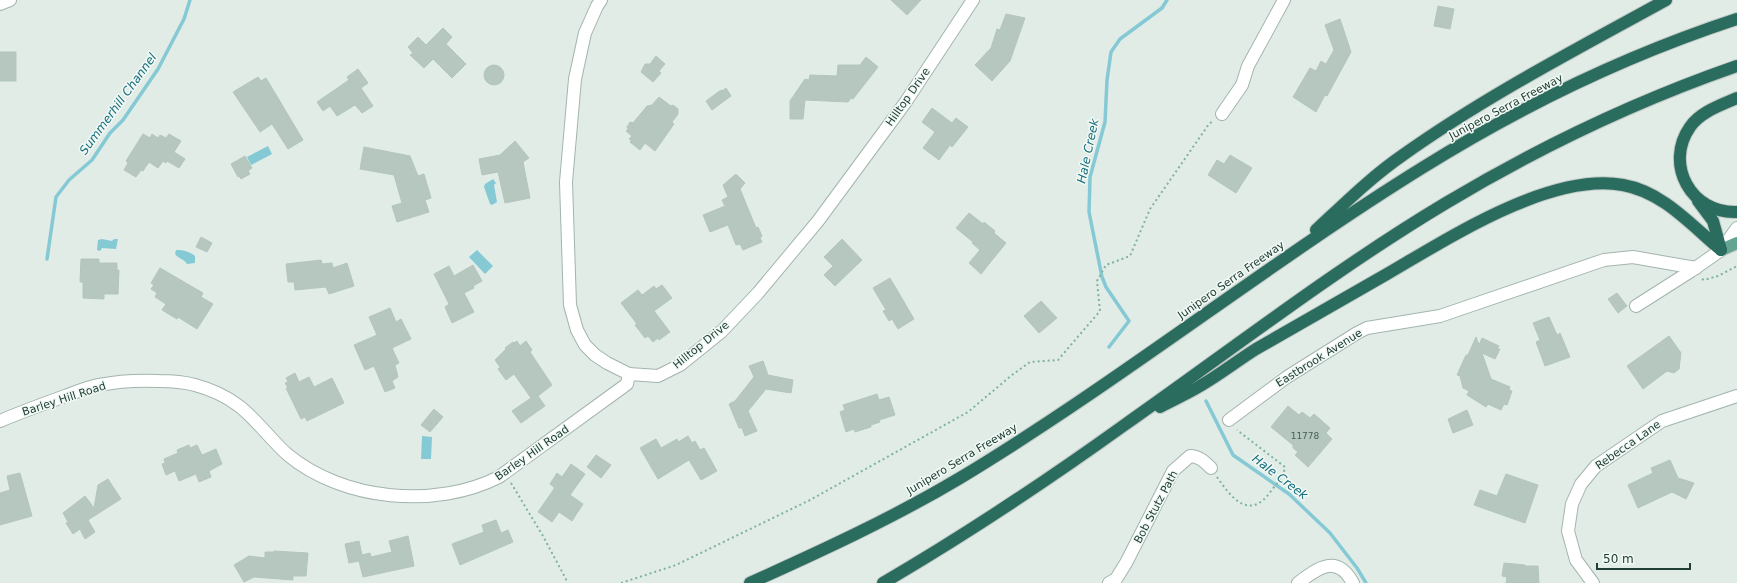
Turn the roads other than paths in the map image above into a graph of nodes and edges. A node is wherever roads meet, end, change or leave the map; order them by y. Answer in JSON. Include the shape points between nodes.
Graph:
{"nodes":[{"id":1,"x":10,"y":0,"type":"edge"},
{"id":2,"x":602,"y":0,"type":"edge"},
{"id":3,"x":973,"y":0,"type":"edge"},
{"id":4,"x":1284,"y":0,"type":"edge"},
{"id":5,"x":1666,"y":0,"type":"edge"},
{"id":6,"x":0,"y":4,"type":"edge"},
{"id":7,"x":1737,"y":19,"type":"edge"},
{"id":8,"x":1737,"y":66,"type":"edge"},
{"id":9,"x":1737,"y":98,"type":"edge"},
{"id":10,"x":1222,"y":114,"type":"road end"},
{"id":11,"x":1688,"y":188,"type":"junction"},
{"id":12,"x":1737,"y":212,"type":"edge"},
{"id":13,"x":1737,"y":228,"type":"edge"},
{"id":14,"x":1737,"y":243,"type":"edge"},
{"id":15,"x":1721,"y":250,"type":"junction"},
{"id":16,"x":1287,"y":258,"type":"junction"},
{"id":17,"x":1696,"y":268,"type":"junction"},
{"id":18,"x":1636,"y":306,"type":"dead end"},
{"id":19,"x":629,"y":374,"type":"junction"},
{"id":20,"x":1737,"y":396,"type":"edge"},
{"id":21,"x":1229,"y":420,"type":"road end"},
{"id":22,"x":0,"y":421,"type":"edge"},
{"id":23,"x":1122,"y":427,"type":"junction"},
{"id":24,"x":1211,"y":468,"type":"road end"},
{"id":25,"x":750,"y":583,"type":"edge"},
{"id":26,"x":883,"y":583,"type":"edge"},
{"id":27,"x":1109,"y":583,"type":"edge"},
{"id":28,"x":1298,"y":583,"type":"edge"},
{"id":29,"x":1354,"y":583,"type":"edge"},
{"id":30,"x":1593,"y":583,"type":"edge"}],
"edges":[{"from":1,"to":6,"type":"street"},
{"from":2,"to":19,"type":"street","name":"Hilltop Drive","via":[[585,33],[575,79],[566,182],[570,305],[577,330],[585,345],[595,356]]},
{"from":3,"to":19,"type":"street","name":"Hilltop Drive","via":[[905,103],[818,221],[758,293],[721,332],[680,365],[658,376]]},
{"from":4,"to":10,"type":"street","via":[[1248,66],[1242,85]]},
{"from":5,"to":16,"type":"highway","via":[[1519,82],[1402,155]]},
{"from":7,"to":16,"type":"highway","name":"Junipero Serra Freeway","via":[[1628,61],[1563,90],[1492,127],[1353,212]]},
{"from":8,"to":23,"type":"highway","via":[[1653,98],[1581,130],[1447,203],[1399,232],[1295,303]]},
{"from":9,"to":11,"type":"highway","via":[[1702,116],[1691,126],[1683,139],[1680,164]]},
{"from":11,"to":12,"type":"highway","via":[[1712,207]]},
{"from":11,"to":15,"type":"highway","via":[[1713,222]]},
{"from":13,"to":15,"type":"street"},
{"from":14,"to":15,"type":"main road"},
{"from":15,"to":17,"type":"street"},
{"from":15,"to":23,"type":"highway","via":[[1655,195],[1639,189],[1607,183],[1590,183],[1554,191],[1502,211],[1459,232],[1254,350],[1199,387]]},
{"from":16,"to":25,"type":"highway","name":"Junipero Serra Freeway","via":[[958,479],[887,518]]},
{"from":17,"to":18,"type":"street"},
{"from":17,"to":21,"type":"street","name":"Eastbrook Avenue","via":[[1633,257],[1604,260],[1440,316],[1367,328],[1287,377]]},
{"from":19,"to":22,"type":"street","name":"Barley Hill Road","via":[[627,384],[505,473],[478,487],[440,495],[409,497],[340,484],[290,456],[239,406],[211,390],[194,384],[139,380],[99,385]]},
{"from":20,"to":30,"type":"street","name":"Rebecca Lane","via":[[1662,421],[1596,466],[1581,484],[1572,504],[1568,531],[1576,560]]},
{"from":23,"to":26,"type":"highway","via":[[996,513]]},
{"from":24,"to":27,"type":"street","name":"Bob Stutz Path","via":[[1203,460],[1190,456],[1173,471],[1126,563],[1116,579]]},
{"from":28,"to":29,"type":"street","via":[[1315,570],[1324,566],[1334,566],[1342,569]]}]}
